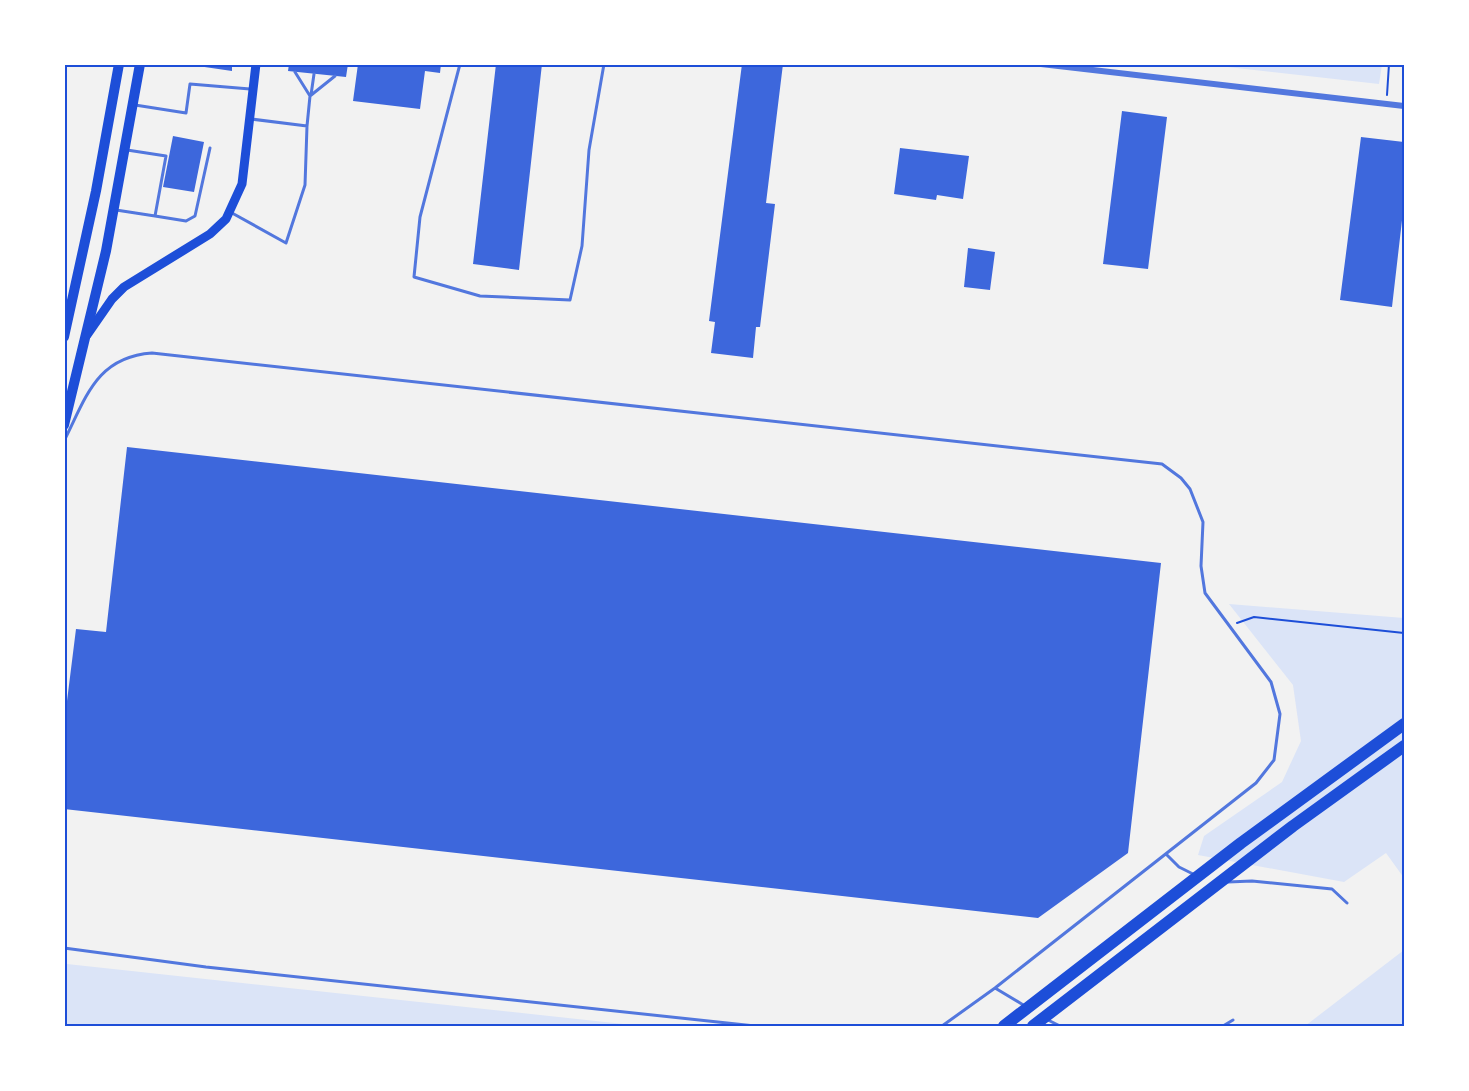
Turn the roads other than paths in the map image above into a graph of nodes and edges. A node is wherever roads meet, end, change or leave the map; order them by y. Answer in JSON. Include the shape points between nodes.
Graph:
{"nodes":[{"id":1,"x":119,"y":64,"type":"edge"},
{"id":2,"x":140,"y":64,"type":"edge"},
{"id":3,"x":256,"y":64,"type":"edge"},
{"id":4,"x":460,"y":64,"type":"edge"},
{"id":5,"x":604,"y":64,"type":"edge"},
{"id":6,"x":1041,"y":64,"type":"edge"},
{"id":7,"x":295,"y":72,"type":"dead end"},
{"id":8,"x":314,"y":74,"type":"dead end"},
{"id":9,"x":335,"y":76,"type":"dead end"},
{"id":10,"x":253,"y":90,"type":"junction"},
{"id":11,"x":310,"y":96,"type":"junction"},
{"id":12,"x":134,"y":105,"type":"junction"},
{"id":13,"x":1404,"y":106,"type":"edge"},
{"id":14,"x":250,"y":119,"type":"junction"},
{"id":15,"x":307,"y":126,"type":"junction"},
{"id":16,"x":210,"y":148,"type":"dead end"},
{"id":17,"x":126,"y":149,"type":"junction"},
{"id":18,"x":114,"y":210,"type":"junction"},
{"id":19,"x":230,"y":212,"type":"junction"},
{"id":20,"x":155,"y":216,"type":"junction"},
{"id":21,"x":87,"y":336,"type":"junction"},
{"id":22,"x":64,"y":337,"type":"edge"},
{"id":23,"x":64,"y":425,"type":"edge"},
{"id":24,"x":64,"y":441,"type":"edge"},
{"id":25,"x":1404,"y":724,"type":"edge"},
{"id":26,"x":1404,"y":747,"type":"edge"},
{"id":27,"x":1166,"y":854,"type":"junction"},
{"id":28,"x":1199,"y":877,"type":"dead end"},
{"id":29,"x":1209,"y":883,"type":"dead end"},
{"id":30,"x":1347,"y":903,"type":"dead end"},
{"id":31,"x":64,"y":948,"type":"edge"},
{"id":32,"x":995,"y":988,"type":"junction"},
{"id":33,"x":1031,"y":1010,"type":"dead end"},
{"id":34,"x":1040,"y":1015,"type":"dead end"},
{"id":35,"x":1233,"y":1020,"type":"dead end"},
{"id":36,"x":755,"y":1026,"type":"edge"},
{"id":37,"x":942,"y":1026,"type":"edge"},
{"id":38,"x":1004,"y":1026,"type":"edge"},
{"id":39,"x":1033,"y":1026,"type":"edge"},
{"id":40,"x":1060,"y":1026,"type":"edge"},
{"id":41,"x":1223,"y":1026,"type":"edge"}],
"edges":[{"from":1,"to":22,"type":"highway"},
{"from":2,"to":12,"type":"highway"},
{"from":3,"to":10,"type":"main road"},
{"from":4,"to":5,"type":"lane","via":[[420,217],[414,277],[480,296],[570,300],[582,246],[589,150]]},
{"from":6,"to":13,"type":"street"},
{"from":7,"to":11,"type":"lane"},
{"from":8,"to":11,"type":"lane"},
{"from":9,"to":11,"type":"lane"},
{"from":10,"to":12,"type":"lane","via":[[189,84],[186,113]]},
{"from":10,"to":14,"type":"main road"},
{"from":11,"to":15,"type":"lane"},
{"from":12,"to":17,"type":"highway"},
{"from":14,"to":15,"type":"lane"},
{"from":14,"to":19,"type":"main road","via":[[242,184]]},
{"from":15,"to":19,"type":"lane","via":[[305,185],[286,243]]},
{"from":16,"to":20,"type":"lane","via":[[195,216],[186,221]]},
{"from":17,"to":18,"type":"highway"},
{"from":17,"to":20,"type":"lane","via":[[166,156]]},
{"from":18,"to":20,"type":"lane"},
{"from":18,"to":21,"type":"highway"},
{"from":19,"to":21,"type":"main road","via":[[210,234],[117,293]]},
{"from":21,"to":23,"type":"highway"},
{"from":24,"to":27,"type":"lane","via":[[96,379],[125,358],[152,353],[1162,464],[1190,489],[1203,522],[1201,566],[1205,593],[1271,682],[1280,714],[1274,760],[1257,783]]},
{"from":25,"to":38,"type":"highway"},
{"from":26,"to":39,"type":"highway"},
{"from":27,"to":28,"type":"lane","via":[[1179,867]]},
{"from":27,"to":32,"type":"lane"},
{"from":29,"to":30,"type":"lane","via":[[1252,881],[1332,889]]},
{"from":31,"to":36,"type":"lane"},
{"from":32,"to":33,"type":"lane"},
{"from":32,"to":37,"type":"lane"},
{"from":34,"to":40,"type":"lane"},
{"from":35,"to":41,"type":"lane"}]}
